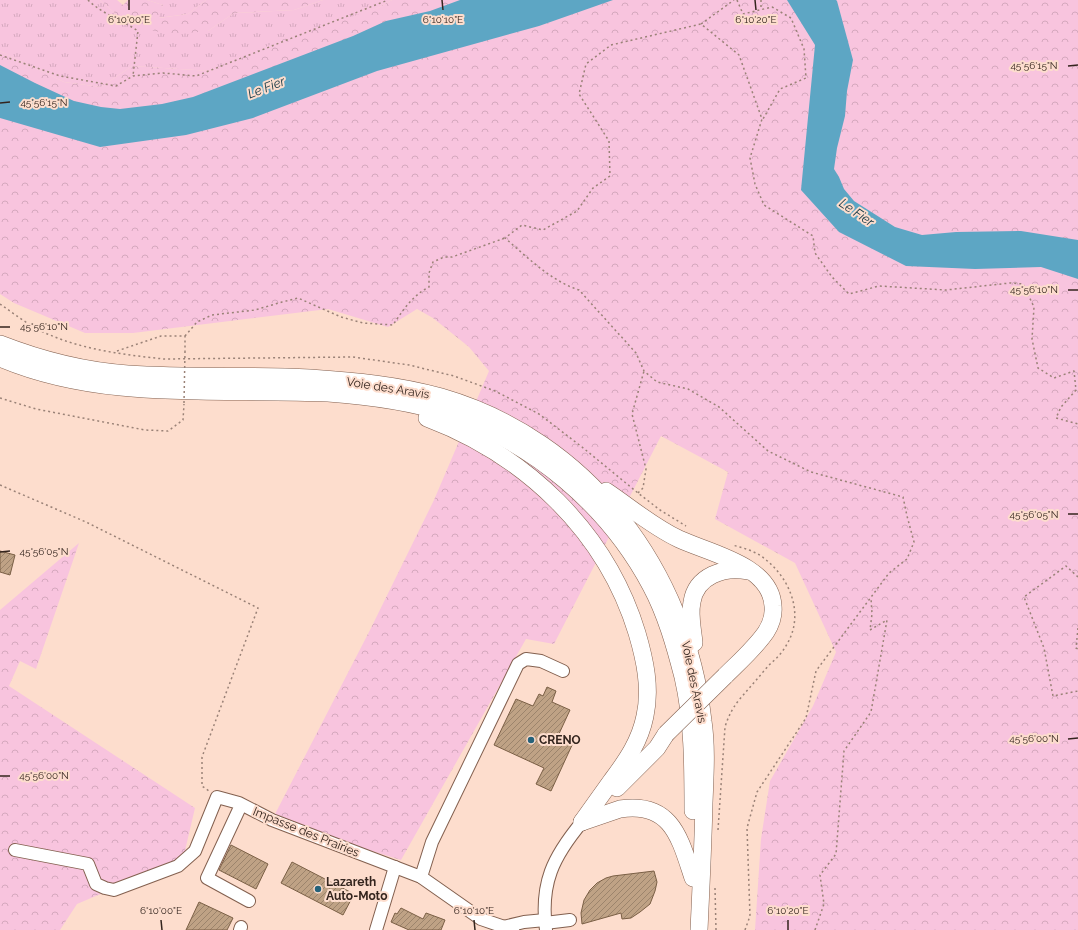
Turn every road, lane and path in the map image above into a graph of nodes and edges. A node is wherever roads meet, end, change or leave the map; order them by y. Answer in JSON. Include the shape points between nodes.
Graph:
{"nodes":[{"id":1,"x":88,"y":0,"type":"edge"},
{"id":2,"x":388,"y":0,"type":"edge"},
{"id":3,"x":734,"y":0,"type":"edge"},
{"id":4,"x":737,"y":0,"type":"edge"},
{"id":5,"x":761,"y":0,"type":"edge"},
{"id":6,"x":761,"y":10,"type":"junction"},
{"id":7,"x":701,"y":24,"type":"junction"},
{"id":8,"x":0,"y":55,"type":"edge"},
{"id":9,"x":133,"y":76,"type":"junction"},
{"id":10,"x":762,"y":121,"type":"junction"},
{"id":11,"x":505,"y":238,"type":"junction"},
{"id":12,"x":0,"y":304,"type":"edge"},
{"id":13,"x":185,"y":336,"type":"junction"},
{"id":14,"x":0,"y":344,"type":"edge"},
{"id":15,"x":116,"y":352,"type":"junction"},
{"id":16,"x":0,"y":358,"type":"edge"},
{"id":17,"x":644,"y":371,"type":"junction"},
{"id":18,"x":343,"y":394,"type":"junction"},
{"id":19,"x":0,"y":398,"type":"edge"},
{"id":20,"x":1078,"y":424,"type":"edge"},
{"id":21,"x":565,"y":462,"type":"junction"},
{"id":22,"x":0,"y":485,"type":"edge"},
{"id":23,"x":638,"y":493,"type":"junction"},
{"id":24,"x":688,"y":528,"type":"dead end"},
{"id":25,"x":731,"y":544,"type":"dead end"},
{"id":26,"x":752,"y":572,"type":"junction"},
{"id":27,"x":1078,"y":577,"type":"edge"},
{"id":28,"x":871,"y":598,"type":"junction"},
{"id":29,"x":1078,"y":628,"type":"edge"},
{"id":30,"x":1078,"y":649,"type":"edge"},
{"id":31,"x":563,"y":671,"type":"dead end"},
{"id":32,"x":1078,"y":691,"type":"edge"},
{"id":33,"x":700,"y":700,"type":"junction"},
{"id":34,"x":666,"y":734,"type":"junction"},
{"id":35,"x":637,"y":742,"type":"junction"},
{"id":36,"x":217,"y":797,"type":"junction"},
{"id":37,"x":241,"y":804,"type":"junction"},
{"id":38,"x":582,"y":822,"type":"junction"},
{"id":39,"x":717,"y":836,"type":"dead end"},
{"id":40,"x":15,"y":850,"type":"dead end"},
{"id":41,"x":395,"y":867,"type":"junction"},
{"id":42,"x":421,"y":877,"type":"junction"},
{"id":43,"x":693,"y":878,"type":"junction"},
{"id":44,"x":715,"y":882,"type":"dead end"},
{"id":45,"x":248,"y":901,"type":"dead end"},
{"id":46,"x":570,"y":920,"type":"dead end"},
{"id":47,"x":545,"y":925,"type":"edge"},
{"id":48,"x":508,"y":928,"type":"edge"},
{"id":49,"x":376,"y":930,"type":"edge"},
{"id":50,"x":698,"y":930,"type":"edge"},
{"id":51,"x":716,"y":930,"type":"edge"},
{"id":52,"x":744,"y":930,"type":"edge"},
{"id":53,"x":815,"y":930,"type":"edge"}],
"edges":[{"from":1,"to":9,"type":"path","via":[[138,31]]},
{"from":2,"to":9,"type":"path","via":[[196,76],[163,73]]},
{"from":3,"to":7,"type":"path"},
{"from":4,"to":6,"type":"path","via":[[743,14]]},
{"from":5,"to":6,"type":"path"},
{"from":6,"to":10,"type":"path","via":[[772,7],[791,18],[804,49],[806,78],[780,89]]},
{"from":7,"to":10,"type":"path","via":[[739,55]]},
{"from":7,"to":11,"type":"path","via":[[611,45],[586,64],[579,94],[609,141],[610,176],[593,188],[577,211],[543,230],[522,225]]},
{"from":8,"to":9,"type":"path","via":[[60,76],[116,86]]},
{"from":10,"to":20,"type":"path","via":[[750,158],[755,184],[764,205],[813,236],[815,253],[832,277],[849,294],[879,286],[946,290],[1010,283],[1023,284],[1034,307],[1032,338],[1038,368],[1054,378],[1074,371],[1076,390],[1061,407],[1056,418]]},
{"from":11,"to":13,"type":"path","via":[[433,262],[429,274],[429,287],[419,292],[393,325],[363,323],[341,317],[298,298],[256,310],[212,315],[197,322]]},
{"from":11,"to":17,"type":"path","via":[[566,286],[579,290],[636,353]]},
{"from":12,"to":15,"type":"path","via":[[50,335]]},
{"from":13,"to":15,"type":"path","via":[[161,336]]},
{"from":13,"to":19,"type":"path","bridge":true,"via":[[183,420],[168,431],[145,430],[36,409]]},
{"from":14,"to":21,"type":"highway","name":"Voie des Aravis","via":[[56,363],[126,374],[306,378],[355,381],[403,388],[441,397],[495,418],[521,431]]},
{"from":15,"to":23,"type":"path","via":[[164,359],[353,357],[409,365],[454,376],[495,391],[539,414]]},
{"from":16,"to":18,"type":"highway","name":"Voie des Aravis","via":[[52,376],[108,386]]},
{"from":17,"to":23,"type":"path","via":[[632,414],[646,468],[643,488]]},
{"from":17,"to":28,"type":"path","via":[[657,382],[688,389],[719,407],[768,451],[811,472],[903,497],[914,542],[906,559],[889,573]]},
{"from":18,"to":35,"type":"highway","via":[[427,418],[480,442],[533,479],[573,518],[594,546],[614,580],[629,611],[640,644],[646,673],[647,706]]},
{"from":18,"to":43,"type":"highway","name":"Voie des Aravis","via":[[413,404],[446,413],[496,434],[566,480],[607,522],[640,566],[663,613],[685,688],[692,763]]},
{"from":21,"to":26,"type":"highway","via":[[661,530],[689,544],[721,555]]},
{"from":21,"to":33,"type":"highway","name":"Voie des Aravis","via":[[610,504],[633,533],[664,586],[690,653]]},
{"from":22,"to":36,"type":"path","via":[[86,522],[258,608],[202,757],[202,786]]},
{"from":23,"to":24,"type":"path"},
{"from":25,"to":39,"type":"path","via":[[757,554],[775,567],[791,592],[795,616],[787,645],[739,700],[728,718],[725,727]]},
{"from":26,"to":33,"type":"highway","via":[[734,569],[716,573],[701,583],[693,596],[691,607]]},
{"from":26,"to":34,"type":"highway","bridge":true,"via":[[760,578],[771,594],[773,604],[770,626],[762,638]]},
{"from":27,"to":32,"type":"path","via":[[1066,566],[1024,597],[1044,648],[1053,696]]},
{"from":28,"to":52,"type":"path","via":[[816,671],[806,718],[757,792],[747,828],[750,916]]},
{"from":28,"to":53,"type":"path","via":[[870,630],[887,620],[882,654],[871,712],[844,751],[836,854],[820,875],[824,904]]},
{"from":29,"to":30,"type":"path"},
{"from":31,"to":42,"type":"street","via":[[541,661],[526,659],[518,664],[432,842]]},
{"from":33,"to":50,"type":"highway","name":"Voie des Aravis","via":[[706,752]]},
{"from":34,"to":35,"type":"highway","via":[[652,740]]},
{"from":34,"to":38,"type":"highway","via":[[657,748]]},
{"from":35,"to":38,"type":"highway"},
{"from":36,"to":37,"type":"street","name":"Impasse des Prairies"},
{"from":36,"to":40,"type":"street","via":[[195,851],[178,866],[114,890],[96,884],[88,864]]},
{"from":37,"to":41,"type":"street","name":"Impasse des Prairies","via":[[272,820]]},
{"from":37,"to":45,"type":"street","via":[[207,878]]},
{"from":38,"to":43,"type":"highway","via":[[626,808],[640,808],[656,813],[666,819],[676,831]]},
{"from":38,"to":47,"type":"street","via":[[563,846],[550,872],[546,891]]},
{"from":41,"to":42,"type":"street","name":"Impasse des Prairies"},
{"from":41,"to":49,"type":"street"},
{"from":42,"to":48,"type":"street","name":"Impasse des Prairies","via":[[482,919]]},
{"from":43,"to":50,"type":"highway","name":"Voie des Aravis"},
{"from":44,"to":51,"type":"path"},
{"from":46,"to":47,"type":"street","name":"Impasse des Prairies"},
{"from":47,"to":48,"type":"street","name":"Impasse des Prairies","via":[[524,922]]}]}
